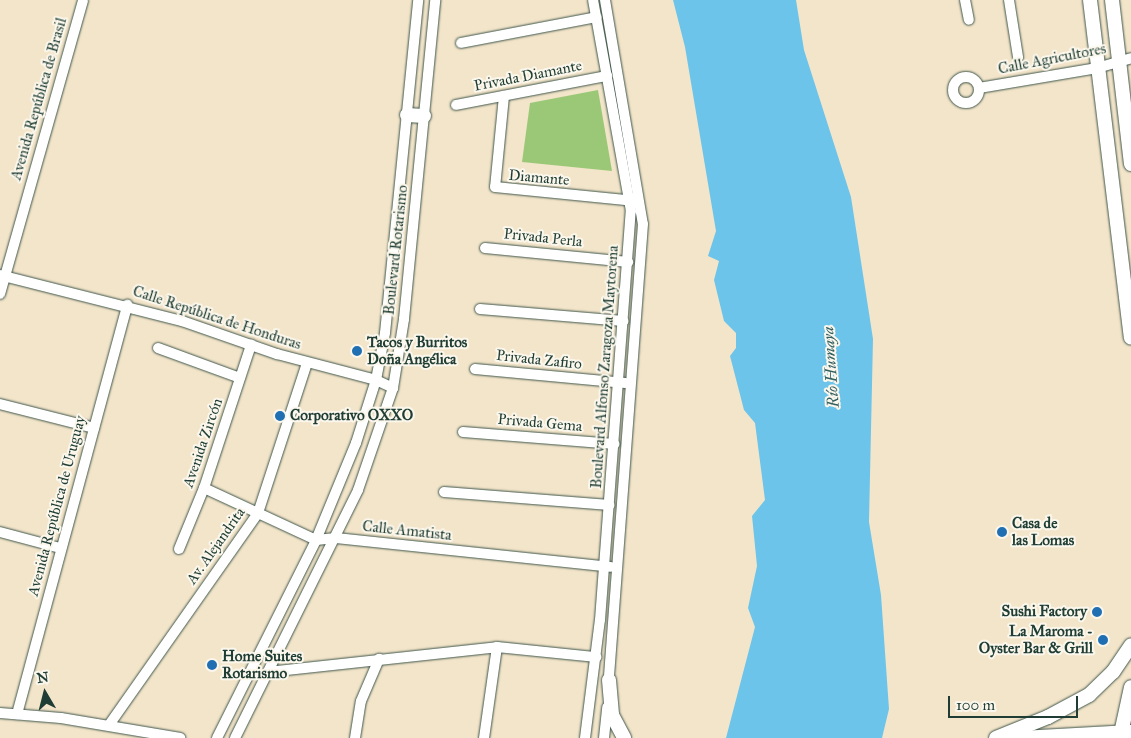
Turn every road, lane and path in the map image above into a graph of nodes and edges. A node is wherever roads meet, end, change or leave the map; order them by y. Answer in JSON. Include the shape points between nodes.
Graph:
{"nodes":[{"id":1,"x":83,"y":0,"type":"edge"},
{"id":2,"x":418,"y":0,"type":"edge"},
{"id":3,"x":435,"y":0,"type":"edge"},
{"id":4,"x":593,"y":0,"type":"edge"},
{"id":5,"x":605,"y":0,"type":"edge"},
{"id":6,"x":965,"y":0,"type":"edge"},
{"id":7,"x":1009,"y":0,"type":"edge"},
{"id":8,"x":1090,"y":0,"type":"edge"},
{"id":9,"x":1112,"y":0,"type":"edge"},
{"id":10,"x":597,"y":17,"type":"junction"},
{"id":11,"x":969,"y":20,"type":"dead end"},
{"id":12,"x":461,"y":43,"type":"dead end"},
{"id":13,"x":1018,"y":58,"type":"dead end"},
{"id":14,"x":1125,"y":60,"type":"edge"},
{"id":15,"x":1097,"y":68,"type":"junction"},
{"id":16,"x":606,"y":76,"type":"junction"},
{"id":17,"x":979,"y":88,"type":"dead end"},
{"id":18,"x":504,"y":96,"type":"junction"},
{"id":19,"x":456,"y":105,"type":"dead end"},
{"id":20,"x":407,"y":115,"type":"junction"},
{"id":21,"x":424,"y":116,"type":"junction"},
{"id":22,"x":1131,"y":164,"type":"edge"},
{"id":23,"x":630,"y":201,"type":"junction"},
{"id":24,"x":641,"y":202,"type":"junction"},
{"id":25,"x":485,"y":248,"type":"dead end"},
{"id":26,"x":628,"y":262,"type":"junction"},
{"id":27,"x":2,"y":276,"type":"edge"},
{"id":28,"x":1128,"y":276,"type":"edge"},
{"id":29,"x":0,"y":294,"type":"edge"},
{"id":30,"x":127,"y":305,"type":"junction"},
{"id":31,"x":480,"y":309,"type":"dead end"},
{"id":32,"x":624,"y":321,"type":"junction"},
{"id":33,"x":1131,"y":338,"type":"edge"},
{"id":34,"x":251,"y":345,"type":"junction"},
{"id":35,"x":158,"y":348,"type":"dead end"},
{"id":36,"x":307,"y":363,"type":"junction"},
{"id":37,"x":474,"y":369,"type":"dead end"},
{"id":38,"x":240,"y":378,"type":"junction"},
{"id":39,"x":376,"y":380,"type":"junction"},
{"id":40,"x":625,"y":383,"type":"junction"},
{"id":41,"x":393,"y":388,"type":"junction"},
{"id":42,"x":0,"y":404,"type":"edge"},
{"id":43,"x":94,"y":428,"type":"junction"},
{"id":44,"x":463,"y":432,"type":"dead end"},
{"id":45,"x":615,"y":444,"type":"junction"},
{"id":46,"x":204,"y":488,"type":"junction"},
{"id":47,"x":444,"y":492,"type":"dead end"},
{"id":48,"x":609,"y":505,"type":"junction"},
{"id":49,"x":258,"y":512,"type":"junction"},
{"id":50,"x":0,"y":532,"type":"edge"},
{"id":51,"x":336,"y":538,"type":"junction"},
{"id":52,"x":316,"y":540,"type":"junction"},
{"id":53,"x":60,"y":548,"type":"junction"},
{"id":54,"x":179,"y":549,"type":"dead end"},
{"id":55,"x":604,"y":567,"type":"junction"},
{"id":56,"x":618,"y":568,"type":"junction"},
{"id":57,"x":1131,"y":645,"type":"edge"},
{"id":58,"x":497,"y":647,"type":"junction"},
{"id":59,"x":596,"y":657,"type":"junction"},
{"id":60,"x":379,"y":659,"type":"junction"},
{"id":61,"x":268,"y":672,"type":"junction"},
{"id":62,"x":609,"y":680,"type":"junction"},
{"id":63,"x":1131,"y":687,"type":"edge"},
{"id":64,"x":0,"y":713,"type":"edge"},
{"id":65,"x":17,"y":714,"type":"junction"},
{"id":66,"x":109,"y":725,"type":"junction"},
{"id":67,"x":1124,"y":734,"type":"edge"},
{"id":68,"x":180,"y":738,"type":"edge"},
{"id":69,"x":216,"y":738,"type":"edge"},
{"id":70,"x":235,"y":738,"type":"edge"},
{"id":71,"x":355,"y":738,"type":"edge"},
{"id":72,"x":484,"y":738,"type":"edge"},
{"id":73,"x":585,"y":738,"type":"edge"},
{"id":74,"x":604,"y":738,"type":"edge"},
{"id":75,"x":624,"y":738,"type":"edge"},
{"id":76,"x":996,"y":738,"type":"edge"},
{"id":77,"x":1021,"y":738,"type":"edge"}],
"edges":[{"from":1,"to":27,"type":"street","name":"Avenida República de Brasil"},
{"from":2,"to":20,"type":"street","name":"Boulevard Rotarismo"},
{"from":3,"to":21,"type":"street","name":"Boulevard Rotarismo"},
{"from":4,"to":10,"type":"street","name":"Boulevard Alfonso Zaragoza Maytorena"},
{"from":5,"to":24,"type":"street","name":"Boulevard Alfonso Zaragoza Maytorena"},
{"from":6,"to":11,"type":"street"},
{"from":7,"to":13,"type":"street"},
{"from":8,"to":15,"type":"main road"},
{"from":9,"to":14,"type":"main road"},
{"from":10,"to":12,"type":"street"},
{"from":10,"to":16,"type":"street","name":"Boulevard Alfonso Zaragoza Maytorena"},
{"from":14,"to":15,"type":"street","name":"Calle Agricultores"},
{"from":14,"to":22,"type":"main road"},
{"from":15,"to":17,"type":"street","name":"Calle Agricultores"},
{"from":15,"to":28,"type":"main road"},
{"from":16,"to":18,"type":"street","name":"Privada Diamante"},
{"from":16,"to":23,"type":"street","name":"Boulevard Alfonso Zaragoza Maytorena"},
{"from":18,"to":19,"type":"street","name":"Privada Diamante"},
{"from":18,"to":23,"type":"street","name":"Diamante","via":[[495,187]]},
{"from":20,"to":21,"type":"main road"},
{"from":20,"to":39,"type":"street","name":"Boulevard Rotarismo","via":[[385,333]]},
{"from":21,"to":41,"type":"street","name":"Boulevard Rotarismo","via":[[404,327]]},
{"from":23,"to":24,"type":"street","name":"Diamante"},
{"from":23,"to":26,"type":"street","name":"Boulevard Alfonso Zaragoza Maytorena"},
{"from":24,"to":40,"type":"street","name":"Boulevard Alfonso Zaragoza Maytorena","via":[[642,248]]},
{"from":25,"to":26,"type":"street","name":"Privada Perla"},
{"from":26,"to":32,"type":"street","name":"Boulevard Alfonso Zaragoza Maytorena"},
{"from":27,"to":29,"type":"street","name":"Avenida República de Brasil"},
{"from":27,"to":30,"type":"street","name":"Calle República de Honduras"},
{"from":28,"to":33,"type":"main road"},
{"from":30,"to":34,"type":"street","name":"Calle República de Honduras"},
{"from":30,"to":43,"type":"street","name":"Avenida República de Uruguay"},
{"from":31,"to":32,"type":"street"},
{"from":32,"to":40,"type":"street","name":"Boulevard Alfonso Zaragoza Maytorena"},
{"from":34,"to":36,"type":"street","name":"Calle República de Honduras"},
{"from":34,"to":38,"type":"street","name":"Avenida Zircón"},
{"from":35,"to":38,"type":"street"},
{"from":36,"to":39,"type":"street","name":"Calle República de Honduras"},
{"from":36,"to":49,"type":"street","name":"Av. Alejandrita"},
{"from":37,"to":40,"type":"street","name":"Privada Zafiro"},
{"from":38,"to":46,"type":"street","name":"Avenida Zircón"},
{"from":39,"to":41,"type":"street","name":"Calle República de Honduras"},
{"from":39,"to":52,"type":"street","name":"Boulevard Rotarismo","via":[[356,443]]},
{"from":40,"to":45,"type":"street","name":"Boulevard Alfonso Zaragoza Maytorena"},
{"from":40,"to":56,"type":"street","name":"Boulevard Alfonso Zaragoza Maytorena"},
{"from":41,"to":51,"type":"street","name":"Boulevard Rotarismo","via":[[366,471]]},
{"from":42,"to":43,"type":"street"},
{"from":43,"to":53,"type":"street","name":"Avenida República de Uruguay"},
{"from":44,"to":45,"type":"street","name":"Privada Gema"},
{"from":45,"to":48,"type":"street","name":"Boulevard Alfonso Zaragoza Maytorena"},
{"from":46,"to":49,"type":"street"},
{"from":46,"to":54,"type":"street","name":"Avenida Zircón"},
{"from":47,"to":48,"type":"street"},
{"from":48,"to":55,"type":"street","name":"Boulevard Alfonso Zaragoza Maytorena"},
{"from":49,"to":52,"type":"street"},
{"from":49,"to":66,"type":"street","name":"Av. Alejandrita"},
{"from":50,"to":53,"type":"street"},
{"from":51,"to":52,"type":"street","name":"Calle Amatista"},
{"from":51,"to":55,"type":"street","name":"Calle Amatista"},
{"from":51,"to":61,"type":"street","name":"Boulevard Rotarismo"},
{"from":52,"to":69,"type":"street","name":"Boulevard Rotarismo"},
{"from":53,"to":65,"type":"street","name":"Avenida República de Uruguay"},
{"from":55,"to":56,"type":"street","name":"Calle Amatista"},
{"from":55,"to":59,"type":"street","name":"Boulevard Alfonso Zaragoza Maytorena"},
{"from":56,"to":62,"type":"street","name":"Boulevard Alfonso Zaragoza Maytorena"},
{"from":57,"to":76,"type":"main road","via":[[1113,672],[1089,695],[1056,714]]},
{"from":58,"to":59,"type":"street"},
{"from":58,"to":60,"type":"street"},
{"from":58,"to":72,"type":"street"},
{"from":59,"to":73,"type":"street","name":"Boulevard Alfonso Zaragoza Maytorena"},
{"from":60,"to":61,"type":"street"},
{"from":60,"to":71,"type":"street","via":[[361,701]]},
{"from":61,"to":70,"type":"street","name":"Boulevard Rotarismo"},
{"from":62,"to":74,"type":"street","name":"Boulevard Alfonso Zaragoza Maytorena"},
{"from":62,"to":75,"type":"main road","via":[[612,716]]},
{"from":63,"to":67,"type":"main road"},
{"from":64,"to":65,"type":"street"},
{"from":65,"to":66,"type":"street"},
{"from":66,"to":68,"type":"street"},
{"from":67,"to":77,"type":"main road"}]}
